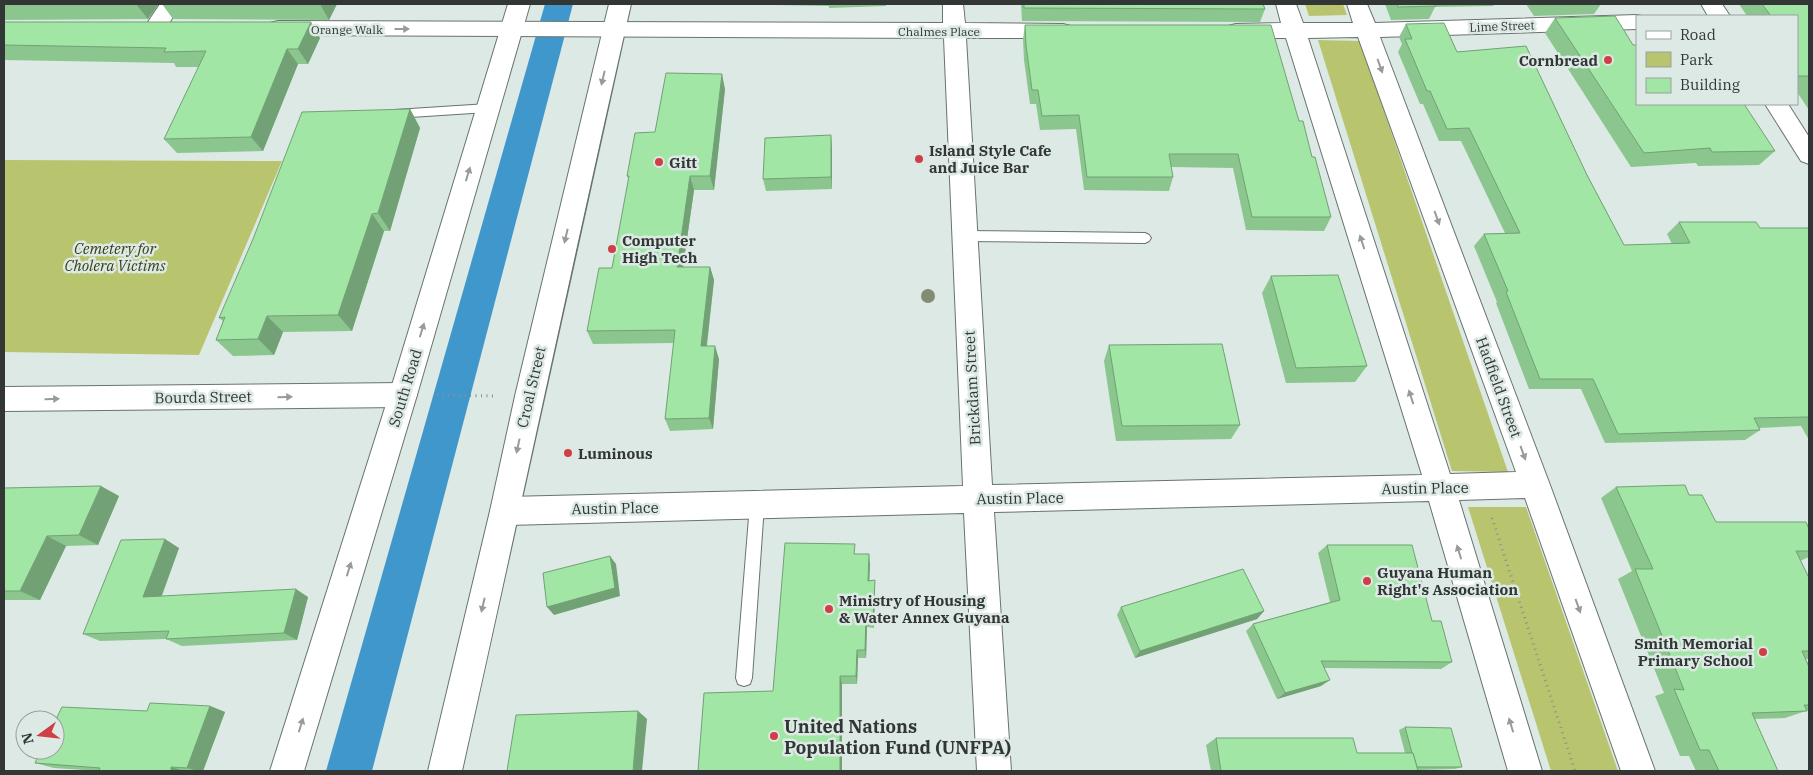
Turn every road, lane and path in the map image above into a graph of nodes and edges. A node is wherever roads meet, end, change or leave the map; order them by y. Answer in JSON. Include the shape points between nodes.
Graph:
{"nodes":[{"id":1,"x":170,"y":4,"type":"edge"},
{"id":2,"x":620,"y":4,"type":"edge"},
{"id":3,"x":953,"y":4,"type":"edge"},
{"id":4,"x":1286,"y":4,"type":"edge"},
{"id":5,"x":1357,"y":4,"type":"edge"},
{"id":6,"x":1711,"y":4,"type":"edge"},
{"id":7,"x":1718,"y":15,"type":"edge"},
{"id":8,"x":521,"y":21,"type":"edge"},
{"id":9,"x":1636,"y":22,"type":"edge"},
{"id":10,"x":155,"y":28,"type":"edge"},
{"id":11,"x":254,"y":28,"type":"edge"},
{"id":12,"x":614,"y":30,"type":"junction"},
{"id":13,"x":1367,"y":30,"type":"junction"},
{"id":14,"x":1080,"y":31,"type":"edge"},
{"id":15,"x":1217,"y":31,"type":"edge"},
{"id":16,"x":1295,"y":31,"type":"junction"},
{"id":17,"x":954,"y":32,"type":"junction"},
{"id":18,"x":1777,"y":105,"type":"edge"},
{"id":19,"x":488,"y":108,"type":"junction"},
{"id":20,"x":382,"y":114,"type":"edge"},
{"id":21,"x":1809,"y":154,"type":"edge"},
{"id":22,"x":964,"y":236,"type":"junction"},
{"id":23,"x":1145,"y":238,"type":"dead end"},
{"id":24,"x":402,"y":395,"type":"junction"},
{"id":25,"x":430,"y":395,"type":"dead end"},
{"id":26,"x":474,"y":396,"type":"dead end"},
{"id":27,"x":4,"y":400,"type":"edge"},
{"id":28,"x":1535,"y":485,"type":"junction"},
{"id":29,"x":1481,"y":486,"type":"junction"},
{"id":30,"x":1440,"y":487,"type":"junction"},
{"id":31,"x":978,"y":499,"type":"junction"},
{"id":32,"x":757,"y":505,"type":"junction"},
{"id":33,"x":505,"y":511,"type":"junction"},
{"id":34,"x":744,"y":678,"type":"dead end"},
{"id":35,"x":287,"y":771,"type":"edge"},
{"id":36,"x":445,"y":771,"type":"edge"},
{"id":37,"x":994,"y":771,"type":"edge"},
{"id":38,"x":1525,"y":771,"type":"edge"},
{"id":39,"x":1575,"y":771,"type":"edge"},
{"id":40,"x":1638,"y":771,"type":"edge"}],
"edges":[{"from":1,"to":10,"type":"street"},
{"from":2,"to":12,"type":"street","name":"Croal Street"},
{"from":3,"to":17,"type":"street","name":"Brickdam Street"},
{"from":4,"to":16,"type":"street"},
{"from":5,"to":13,"type":"street","name":"Hadfield Street"},
{"from":6,"to":7,"type":"street"},
{"from":11,"to":8,"type":"street","name":"Orange Walk","one_way":true},
{"from":8,"to":12,"type":"street","name":"Chalmes Place","via":[[569,30]]},
{"from":8,"to":19,"type":"street","name":"South Road"},
{"from":9,"to":13,"type":"street","name":"Lime Street"},
{"from":12,"to":17,"type":"street","name":"Chalmes Place"},
{"from":12,"to":33,"type":"street","name":"Croal Street","one_way":true},
{"from":13,"to":16,"type":"street"},
{"from":13,"to":28,"type":"street","name":"Hadfield Street","one_way":true},
{"from":14,"to":17,"type":"street","name":"Chalmes Place"},
{"from":15,"to":16,"type":"street"},
{"from":30,"to":16,"type":"street","one_way":true},
{"from":17,"to":22,"type":"street","name":"Brickdam Street"},
{"from":18,"to":21,"type":"street"},
{"from":19,"to":20,"type":"lane"},
{"from":24,"to":19,"type":"street","name":"South Road","one_way":true},
{"from":22,"to":23,"type":"lane"},
{"from":22,"to":31,"type":"street","name":"Brickdam Street"},
{"from":27,"to":24,"type":"street","name":"Bourda Street","one_way":true},
{"from":35,"to":24,"type":"street","name":"South Road","one_way":true},
{"from":25,"to":26,"type":"path"},
{"from":28,"to":29,"type":"street","name":"Austin Place"},
{"from":28,"to":40,"type":"street","name":"Hadfield Street","one_way":true},
{"from":29,"to":30,"type":"street","name":"Austin Place"},
{"from":29,"to":39,"type":"path"},
{"from":30,"to":31,"type":"street","name":"Austin Place"},
{"from":38,"to":30,"type":"street","one_way":true},
{"from":31,"to":32,"type":"street","name":"Austin Place"},
{"from":31,"to":37,"type":"street","name":"Brickdam Street"},
{"from":32,"to":33,"type":"street","name":"Austin Place"},
{"from":32,"to":34,"type":"lane"},
{"from":33,"to":36,"type":"street","name":"Croal Street","one_way":true}]}
